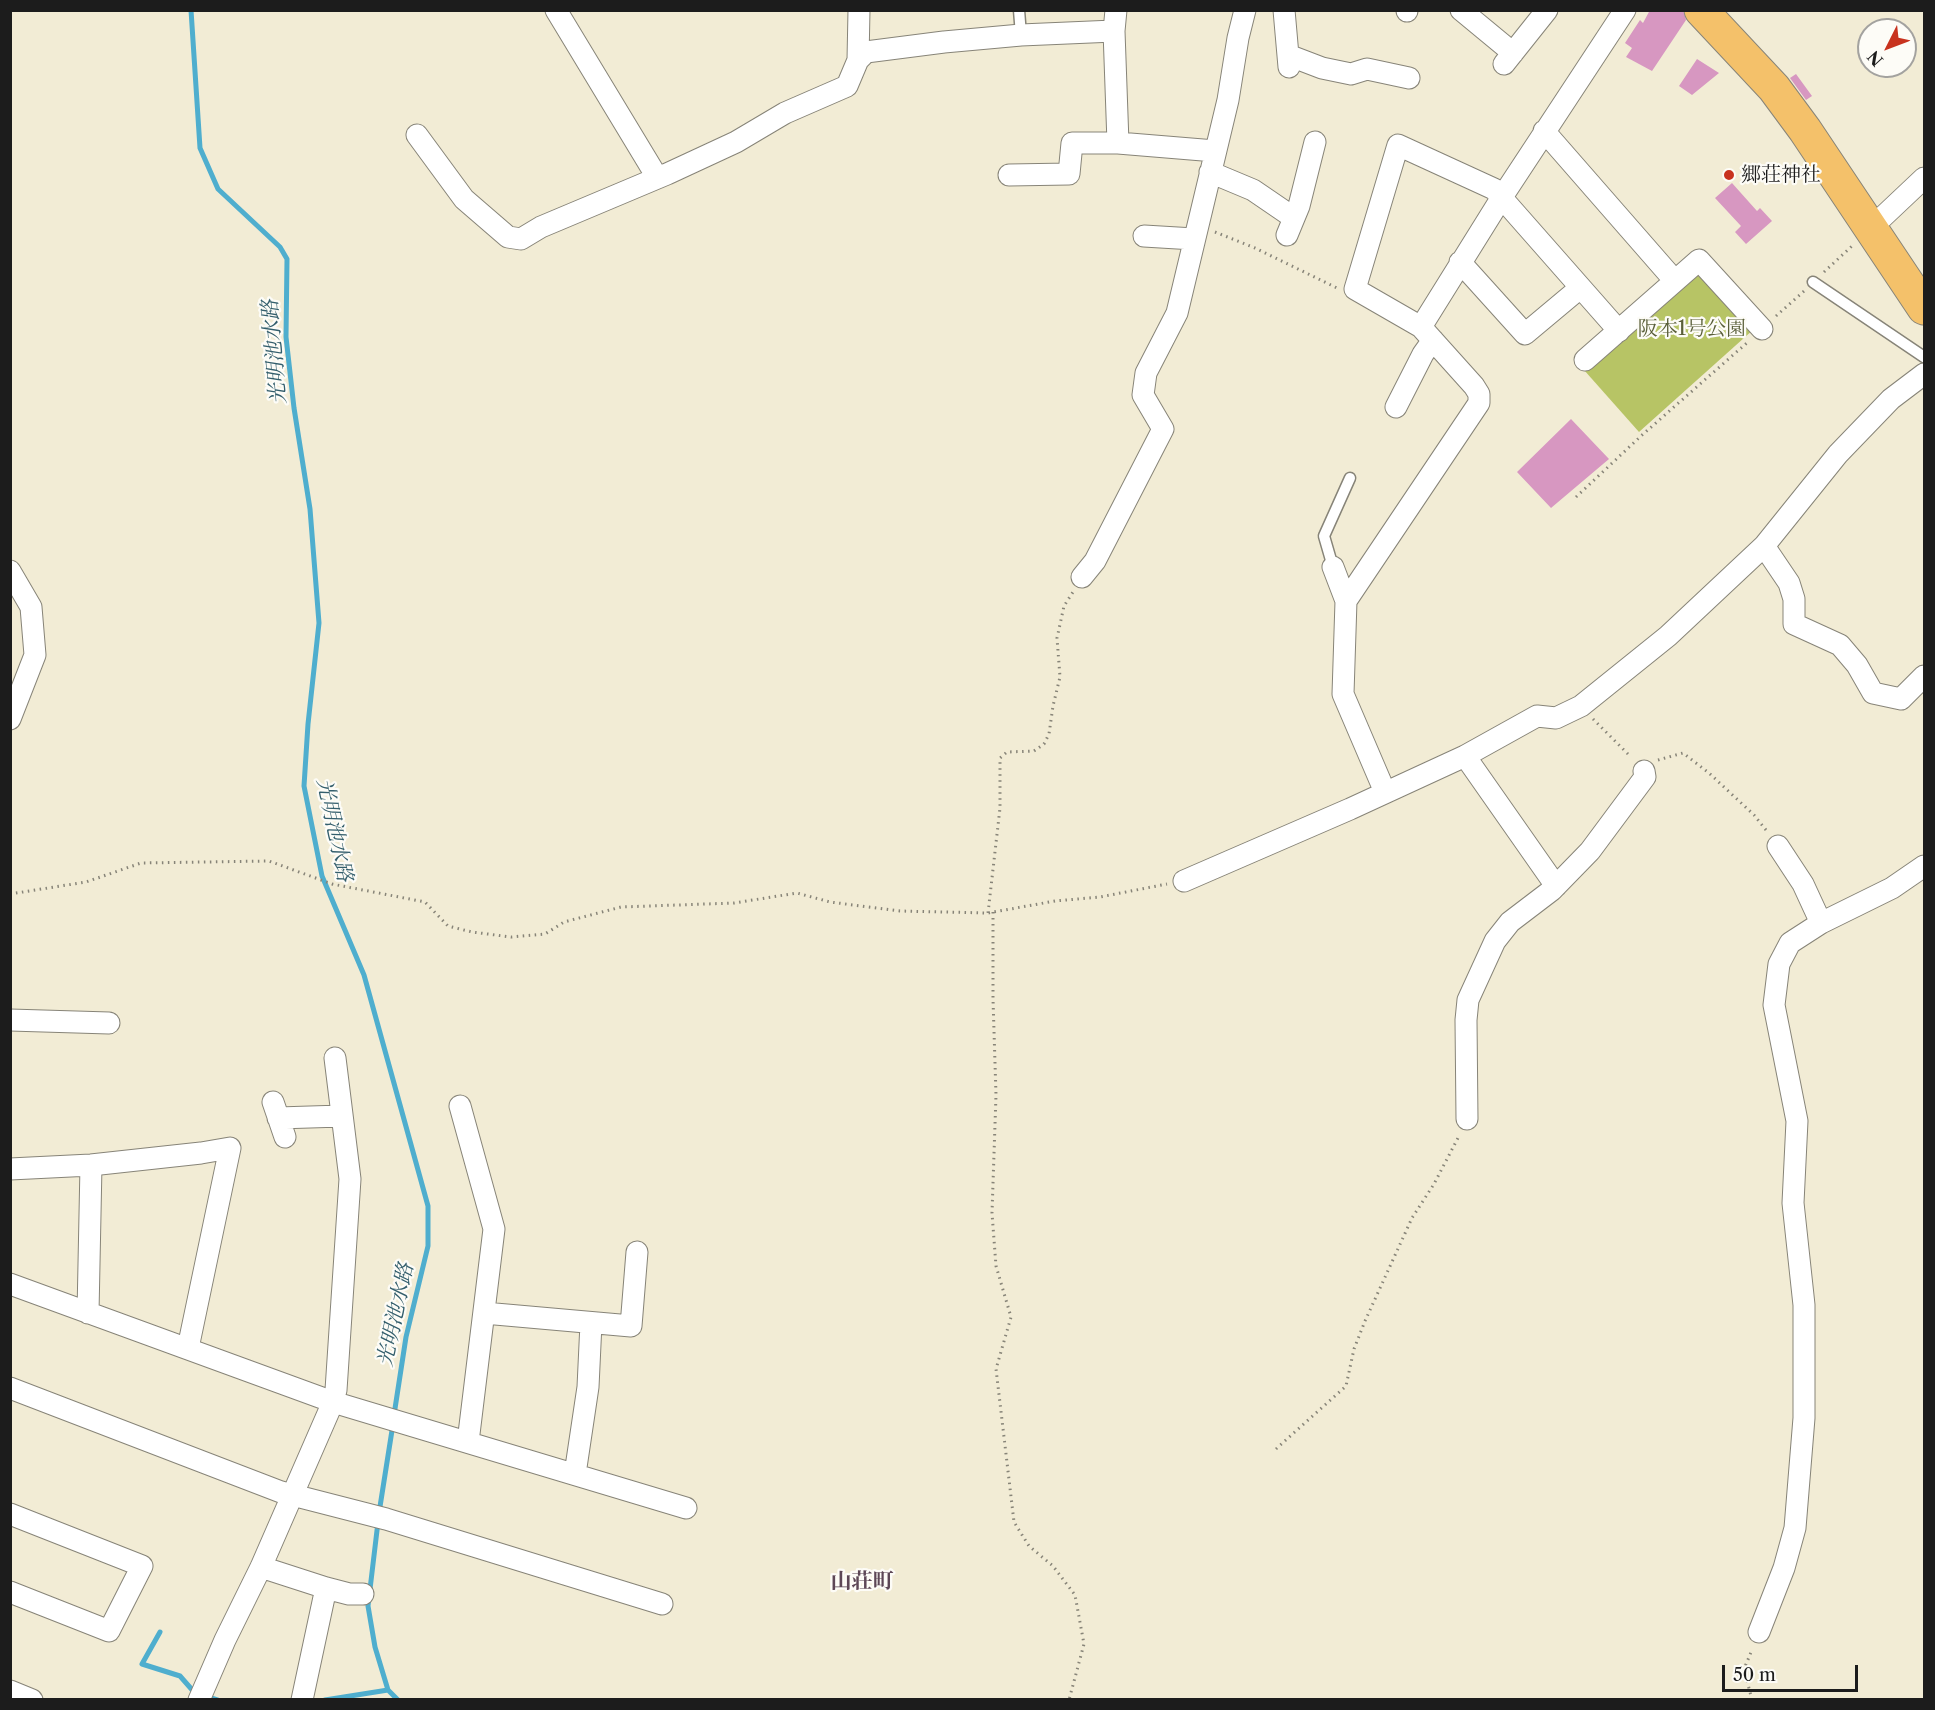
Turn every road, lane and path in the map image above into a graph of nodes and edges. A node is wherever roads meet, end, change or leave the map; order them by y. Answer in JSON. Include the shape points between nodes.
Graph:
{"nodes":[{"id":1,"x":556,"y":10,"type":"edge"},
{"id":2,"x":859,"y":10,"type":"edge"},
{"id":3,"x":1019,"y":10,"type":"edge"},
{"id":4,"x":1245,"y":10,"type":"edge"},
{"id":5,"x":1284,"y":10,"type":"edge"},
{"id":6,"x":1461,"y":10,"type":"edge"},
{"id":7,"x":1548,"y":10,"type":"edge"},
{"id":8,"x":1625,"y":10,"type":"edge"},
{"id":9,"x":1701,"y":10,"type":"edge"},
{"id":10,"x":1115,"y":21,"type":"edge"},
{"id":11,"x":1021,"y":35,"type":"junction"},
{"id":12,"x":858,"y":60,"type":"junction"},
{"id":13,"x":1409,"y":78,"type":"dead end"},
{"id":14,"x":1544,"y":131,"type":"junction"},
{"id":15,"x":417,"y":135,"type":"dead end"},
{"id":16,"x":1315,"y":142,"type":"dead end"},
{"id":17,"x":1118,"y":143,"type":"junction"},
{"id":18,"x":1213,"y":162,"type":"junction"},
{"id":19,"x":1009,"y":175,"type":"dead end"},
{"id":20,"x":657,"y":177,"type":"junction"},
{"id":21,"x":1924,"y":178,"type":"edge"},
{"id":22,"x":1502,"y":196,"type":"junction"},
{"id":23,"x":1871,"y":228,"type":"junction"},
{"id":24,"x":1196,"y":232,"type":"junction"},
{"id":25,"x":1144,"y":236,"type":"dead end"},
{"id":26,"x":1460,"y":262,"type":"junction"},
{"id":27,"x":1675,"y":281,"type":"junction"},
{"id":28,"x":1813,"y":282,"type":"junction"},
{"id":29,"x":1580,"y":288,"type":"junction"},
{"id":30,"x":1355,"y":289,"type":"junction"},
{"id":31,"x":1924,"y":308,"type":"edge"},
{"id":32,"x":1762,"y":329,"type":"junction"},
{"id":33,"x":1618,"y":331,"type":"junction"},
{"id":34,"x":1427,"y":334,"type":"junction"},
{"id":35,"x":1924,"y":357,"type":"edge"},
{"id":36,"x":1586,"y":360,"type":"dead end"},
{"id":37,"x":1924,"y":374,"type":"edge"},
{"id":38,"x":1396,"y":407,"type":"dead end"},
{"id":39,"x":1350,"y":478,"type":"dead end"},
{"id":40,"x":1576,"y":497,"type":"dead end"},
{"id":41,"x":1764,"y":546,"type":"junction"},
{"id":42,"x":1333,"y":567,"type":"joint"},
{"id":43,"x":10,"y":571,"type":"edge"},
{"id":44,"x":1082,"y":577,"type":"joint"},
{"id":45,"x":1346,"y":602,"type":"junction"},
{"id":46,"x":1924,"y":676,"type":"edge"},
{"id":47,"x":1581,"y":706,"type":"junction"},
{"id":48,"x":10,"y":719,"type":"edge"},
{"id":49,"x":1465,"y":756,"type":"junction"},
{"id":50,"x":1644,"y":771,"type":"junction"},
{"id":51,"x":1385,"y":792,"type":"junction"},
{"id":52,"x":1778,"y":846,"type":"joint"},
{"id":53,"x":1924,"y":866,"type":"edge"},
{"id":54,"x":1184,"y":881,"type":"joint"},
{"id":55,"x":1556,"y":886,"type":"junction"},
{"id":56,"x":10,"y":894,"type":"edge"},
{"id":57,"x":991,"y":912,"type":"junction"},
{"id":58,"x":1821,"y":923,"type":"junction"},
{"id":59,"x":10,"y":1020,"type":"edge"},
{"id":60,"x":110,"y":1023,"type":"dead end"},
{"id":61,"x":335,"y":1058,"type":"dead end"},
{"id":62,"x":460,"y":1106,"type":"dead end"},
{"id":63,"x":342,"y":1116,"type":"junction"},
{"id":64,"x":279,"y":1119,"type":"dead end"},
{"id":65,"x":1467,"y":1119,"type":"joint"},
{"id":66,"x":91,"y":1165,"type":"junction"},
{"id":67,"x":10,"y":1169,"type":"edge"},
{"id":68,"x":637,"y":1251,"type":"dead end"},
{"id":69,"x":10,"y":1284,"type":"edge"},
{"id":70,"x":88,"y":1313,"type":"junction"},
{"id":71,"x":484,"y":1313,"type":"junction"},
{"id":72,"x":591,"y":1323,"type":"junction"},
{"id":73,"x":188,"y":1348,"type":"junction"},
{"id":74,"x":10,"y":1388,"type":"edge"},
{"id":75,"x":333,"y":1402,"type":"junction"},
{"id":76,"x":468,"y":1442,"type":"junction"},
{"id":77,"x":1276,"y":1449,"type":"dead end"},
{"id":78,"x":575,"y":1474,"type":"junction"},
{"id":79,"x":292,"y":1495,"type":"junction"},
{"id":80,"x":686,"y":1508,"type":"dead end"},
{"id":81,"x":10,"y":1514,"type":"edge"},
{"id":82,"x":261,"y":1567,"type":"junction"},
{"id":83,"x":326,"y":1588,"type":"junction"},
{"id":84,"x":10,"y":1592,"type":"edge"},
{"id":85,"x":363,"y":1594,"type":"dead end"},
{"id":86,"x":662,"y":1604,"type":"dead end"},
{"id":87,"x":1759,"y":1632,"type":"joint"},
{"id":88,"x":10,"y":1691,"type":"edge"},
{"id":89,"x":33,"y":1700,"type":"edge"},
{"id":90,"x":199,"y":1700,"type":"edge"},
{"id":91,"x":302,"y":1700,"type":"edge"},
{"id":92,"x":1069,"y":1700,"type":"edge"},
{"id":93,"x":1752,"y":1700,"type":"edge"}],
"edges":[{"from":1,"to":20,"type":"street"},
{"from":2,"to":12,"type":"street"},
{"from":3,"to":11,"type":"lane"},
{"from":4,"to":18,"type":"street"},
{"from":5,"to":13,"type":"street","via":[[1289,63],[1351,74],[1369,62]]},
{"from":6,"to":7,"type":"street","via":[[1509,59]]},
{"from":8,"to":14,"type":"street"},
{"from":9,"to":23,"type":"main road","via":[[1774,88]]},
{"from":10,"to":11,"type":"street"},
{"from":10,"to":17,"type":"street"},
{"from":11,"to":12,"type":"street","via":[[879,49],[866,52]]},
{"from":12,"to":20,"type":"street","via":[[847,86]]},
{"from":14,"to":22,"type":"street"},
{"from":14,"to":27,"type":"street"},
{"from":15,"to":20,"type":"street","via":[[464,199],[508,237],[521,239]]},
{"from":16,"to":18,"type":"street","via":[[1290,226],[1253,190]]},
{"from":17,"to":18,"type":"street"},
{"from":17,"to":19,"type":"street","via":[[1072,143],[1069,174]]},
{"from":18,"to":24,"type":"street"},
{"from":21,"to":23,"type":"street"},
{"from":22,"to":26,"type":"street"},
{"from":22,"to":29,"type":"street"},
{"from":22,"to":30,"type":"street","via":[[1398,145]]},
{"from":23,"to":28,"type":"path"},
{"from":23,"to":31,"type":"main road"},
{"from":24,"to":25,"type":"street"},
{"from":24,"to":30,"type":"path","via":[[1255,248],[1347,293]]},
{"from":24,"to":44,"type":"street","via":[[1177,313],[1146,373],[1143,395],[1163,429],[1095,561]]},
{"from":26,"to":29,"type":"street","via":[[1525,334]]},
{"from":26,"to":34,"type":"street"},
{"from":27,"to":32,"type":"street","via":[[1699,260]]},
{"from":27,"to":33,"type":"street"},
{"from":28,"to":32,"type":"path"},
{"from":28,"to":35,"type":"lane"},
{"from":29,"to":33,"type":"street"},
{"from":30,"to":34,"type":"street"},
{"from":32,"to":40,"type":"path"},
{"from":33,"to":36,"type":"street"},
{"from":34,"to":38,"type":"street","via":[[1423,354]]},
{"from":34,"to":45,"type":"street","via":[[1474,386],[1479,403]]},
{"from":37,"to":41,"type":"street","via":[[1891,399],[1838,454]]},
{"from":39,"to":42,"type":"lane","via":[[1324,536]]},
{"from":41,"to":46,"type":"street","via":[[1789,583],[1794,599],[1794,624],[1840,645],[1873,693],[1901,699]]},
{"from":41,"to":47,"type":"street","via":[[1668,636]]},
{"from":42,"to":45,"type":"street"},
{"from":43,"to":48,"type":"street","via":[[31,607],[35,655]]},
{"from":44,"to":57,"type":"path","via":[[1064,606],[1057,638],[1060,677],[1049,734],[1034,751],[1007,752],[1000,758]]},
{"from":45,"to":51,"type":"street","via":[[1343,694]]},
{"from":47,"to":49,"type":"street","via":[[1556,718],[1536,716]]},
{"from":47,"to":50,"type":"path"},
{"from":49,"to":51,"type":"street"},
{"from":49,"to":55,"type":"street"},
{"from":50,"to":52,"type":"path","via":[[1652,761],[1683,753],[1754,815]]},
{"from":50,"to":55,"type":"street","via":[[1645,777],[1590,851]]},
{"from":51,"to":54,"type":"street"},
{"from":52,"to":58,"type":"street","via":[[1803,884]]},
{"from":53,"to":58,"type":"street","via":[[1892,888]]},
{"from":54,"to":57,"type":"path"},
{"from":55,"to":65,"type":"street","via":[[1510,921],[1495,941],[1468,1000]]},
{"from":56,"to":57,"type":"path","via":[[86,882],[141,863],[269,861],[332,884],[425,902],[448,927],[511,937],[545,934],[564,922],[621,907],[734,903],[797,893],[830,902],[900,911]]},
{"from":57,"to":92,"type":"path","via":[[996,1095],[992,1213],[996,1266],[1011,1317],[996,1369],[1014,1522],[1029,1546],[1053,1566],[1075,1595],[1084,1644]]},
{"from":58,"to":87,"type":"street","via":[[1790,943],[1779,964],[1774,1005],[1797,1121],[1793,1203],[1804,1305],[1804,1418],[1795,1528]]},
{"from":59,"to":60,"type":"street"},
{"from":61,"to":63,"type":"street"},
{"from":62,"to":71,"type":"street","via":[[494,1229]]},
{"from":63,"to":64,"type":"street"},
{"from":63,"to":75,"type":"street","via":[[350,1179]]},
{"from":65,"to":77,"type":"path","via":[[1412,1218],[1365,1321],[1346,1386]]},
{"from":66,"to":67,"type":"street"},
{"from":66,"to":70,"type":"street"},
{"from":66,"to":73,"type":"street","via":[[230,1148]]},
{"from":68,"to":72,"type":"street","via":[[632,1326]]},
{"from":69,"to":70,"type":"street"},
{"from":70,"to":73,"type":"street"},
{"from":71,"to":72,"type":"street"},
{"from":71,"to":76,"type":"street"},
{"from":72,"to":78,"type":"street","via":[[588,1387]]},
{"from":73,"to":75,"type":"street"},
{"from":74,"to":79,"type":"street"},
{"from":75,"to":76,"type":"street"},
{"from":75,"to":79,"type":"street"},
{"from":76,"to":78,"type":"street"},
{"from":78,"to":80,"type":"street"},
{"from":79,"to":82,"type":"street"},
{"from":79,"to":86,"type":"street","via":[[379,1517]]},
{"from":81,"to":84,"type":"street","via":[[142,1566],[110,1631]]},
{"from":82,"to":83,"type":"street"},
{"from":82,"to":90,"type":"street"},
{"from":83,"to":85,"type":"street"},
{"from":83,"to":91,"type":"street"},
{"from":87,"to":93,"type":"path","via":[[1744,1669]]},
{"from":88,"to":89,"type":"street"}]}
